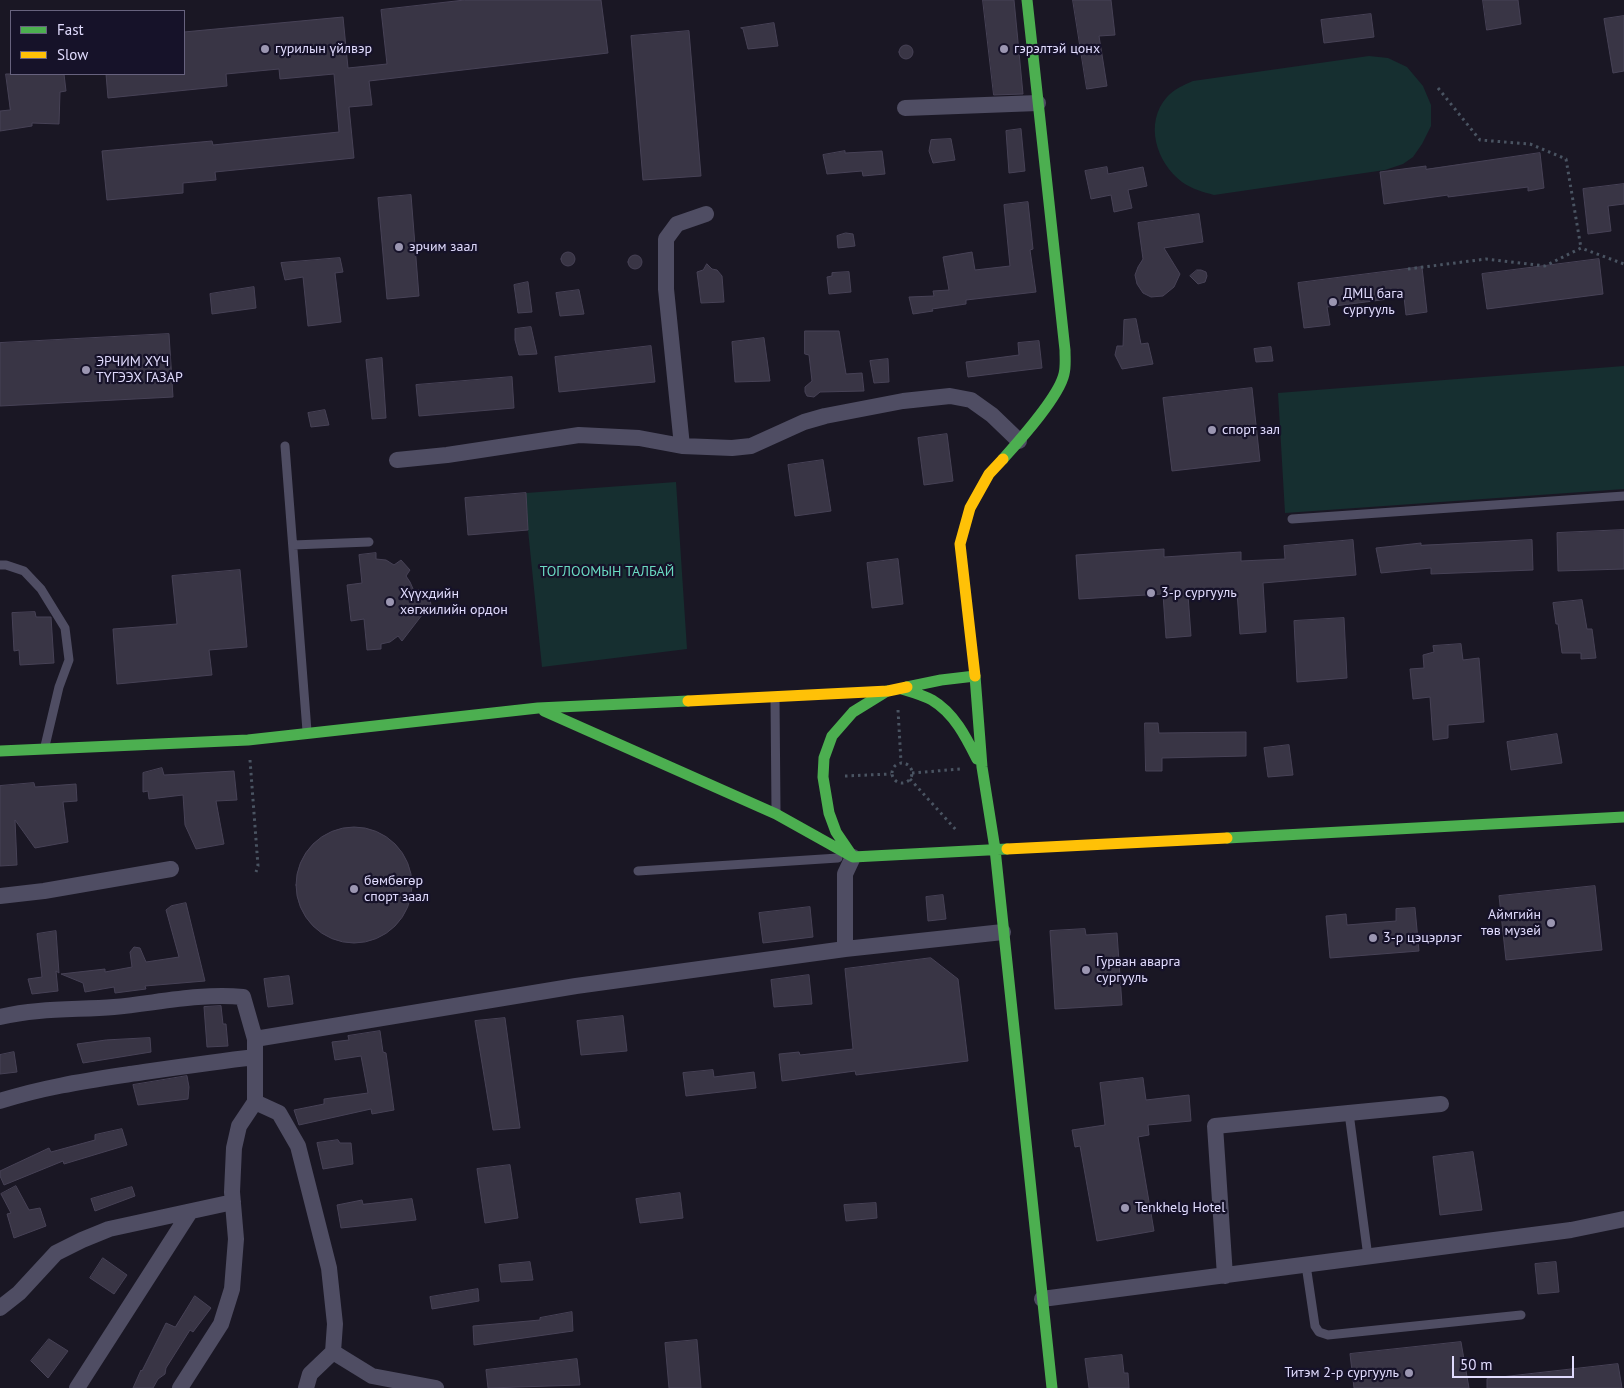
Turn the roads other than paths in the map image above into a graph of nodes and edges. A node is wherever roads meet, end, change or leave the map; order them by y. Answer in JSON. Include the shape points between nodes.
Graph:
{"nodes":[{"id":1,"x":1027,"y":0,"type":"edge"},
{"id":2,"x":1038,"y":103,"type":"junction"},
{"id":3,"x":904,"y":108,"type":"dead end"},
{"id":4,"x":706,"y":214,"type":"dead end"},
{"id":5,"x":1019,"y":441,"type":"junction"},
{"id":6,"x":285,"y":446,"type":"dead end"},
{"id":7,"x":682,"y":446,"type":"junction"},
{"id":8,"x":396,"y":460,"type":"dead end"},
{"id":9,"x":1624,"y":496,"type":"edge"},
{"id":10,"x":1292,"y":519,"type":"dead end"},
{"id":11,"x":369,"y":542,"type":"dead end"},
{"id":12,"x":293,"y":545,"type":"junction"},
{"id":13,"x":0,"y":565,"type":"edge"},
{"id":14,"x":975,"y":676,"type":"junction"},
{"id":15,"x":902,"y":689,"type":"junction"},
{"id":16,"x":888,"y":691,"type":"junction"},
{"id":17,"x":775,"y":696,"type":"junction"},
{"id":18,"x":538,"y":708,"type":"junction"},
{"id":19,"x":308,"y":733,"type":"junction"},
{"id":20,"x":44,"y":749,"type":"junction"},
{"id":21,"x":0,"y":751,"type":"edge"},
{"id":22,"x":982,"y":767,"type":"junction"},
{"id":23,"x":776,"y":814,"type":"junction"},
{"id":24,"x":1624,"y":817,"type":"edge"},
{"id":25,"x":995,"y":850,"type":"junction"},
{"id":26,"x":853,"y":857,"type":"junction"},
{"id":27,"x":171,"y":869,"type":"dead end"},
{"id":28,"x":638,"y":871,"type":"dead end"},
{"id":29,"x":0,"y":896,"type":"edge"},
{"id":30,"x":1003,"y":932,"type":"junction"},
{"id":31,"x":846,"y":949,"type":"junction"},
{"id":32,"x":0,"y":1018,"type":"edge"},
{"id":33,"x":255,"y":1039,"type":"junction"},
{"id":34,"x":255,"y":1057,"type":"junction"},
{"id":35,"x":0,"y":1101,"type":"edge"},
{"id":36,"x":255,"y":1102,"type":"junction"},
{"id":37,"x":1441,"y":1104,"type":"dead end"},
{"id":38,"x":1349,"y":1113,"type":"junction"},
{"id":39,"x":233,"y":1202,"type":"junction"},
{"id":40,"x":190,"y":1212,"type":"junction"},
{"id":41,"x":1624,"y":1219,"type":"edge"},
{"id":42,"x":1368,"y":1257,"type":"junction"},
{"id":43,"x":1306,"y":1266,"type":"junction"},
{"id":44,"x":1225,"y":1276,"type":"junction"},
{"id":45,"x":1042,"y":1299,"type":"junction"},
{"id":46,"x":0,"y":1308,"type":"edge"},
{"id":47,"x":1521,"y":1315,"type":"dead end"},
{"id":48,"x":334,"y":1352,"type":"junction"},
{"id":49,"x":77,"y":1388,"type":"edge"},
{"id":50,"x":180,"y":1388,"type":"edge"},
{"id":51,"x":306,"y":1388,"type":"edge"},
{"id":52,"x":436,"y":1388,"type":"edge"},
{"id":53,"x":1052,"y":1388,"type":"edge"}],
"edges":[{"from":1,"to":2,"type":"main road"},
{"from":2,"to":3,"type":"street"},
{"from":2,"to":5,"type":"main road","via":[[1065,350],[1064,374],[1056,393]]},
{"from":4,"to":7,"type":"street","via":[[677,224],[666,239],[666,289]]},
{"from":5,"to":7,"type":"street","via":[[971,400],[950,396],[825,416],[750,446]]},
{"from":5,"to":14,"type":"main road","via":[[979,489],[960,544]]},
{"from":6,"to":12,"type":"lane"},
{"from":7,"to":8,"type":"street","via":[[639,438],[579,435]]},
{"from":9,"to":10,"type":"lane"},
{"from":11,"to":12,"type":"lane"},
{"from":12,"to":19,"type":"lane"},
{"from":13,"to":20,"type":"lane","via":[[24,570],[41,589],[65,628],[69,660]]},
{"from":14,"to":15,"type":"main road"},
{"from":14,"to":22,"type":"main road"},
{"from":15,"to":16,"type":"main road"},
{"from":15,"to":22,"type":"main road","via":[[931,699],[948,714],[962,729]]},
{"from":16,"to":17,"type":"main road"},
{"from":16,"to":26,"type":"main road","via":[[853,712],[832,736],[824,758],[823,777],[829,813],[836,832]]},
{"from":17,"to":18,"type":"main road"},
{"from":17,"to":23,"type":"lane"},
{"from":18,"to":19,"type":"main road"},
{"from":18,"to":23,"type":"main road"},
{"from":19,"to":20,"type":"main road","via":[[248,740]]},
{"from":20,"to":21,"type":"main road"},
{"from":22,"to":25,"type":"main road"},
{"from":23,"to":26,"type":"main road"},
{"from":24,"to":25,"type":"main road"},
{"from":25,"to":26,"type":"main road"},
{"from":25,"to":30,"type":"main road"},
{"from":26,"to":28,"type":"lane"},
{"from":26,"to":31,"type":"street","via":[[845,874]]},
{"from":27,"to":29,"type":"street"},
{"from":30,"to":31,"type":"street"},
{"from":30,"to":45,"type":"main road"},
{"from":31,"to":33,"type":"street","via":[[576,986]]},
{"from":32,"to":33,"type":"street","via":[[221,995],[243,997]]},
{"from":33,"to":34,"type":"street"},
{"from":34,"to":35,"type":"street","via":[[74,1083]]},
{"from":34,"to":36,"type":"street"},
{"from":36,"to":39,"type":"street","via":[[239,1126],[234,1148]]},
{"from":36,"to":48,"type":"street","via":[[279,1113],[298,1146],[329,1268],[335,1324]]},
{"from":37,"to":38,"type":"street"},
{"from":38,"to":42,"type":"lane"},
{"from":38,"to":44,"type":"street","via":[[1215,1126]]},
{"from":39,"to":40,"type":"street"},
{"from":39,"to":50,"type":"street","via":[[236,1239],[232,1289],[221,1324]]},
{"from":40,"to":46,"type":"street","via":[[109,1230],[64,1248]]},
{"from":40,"to":49,"type":"street"},
{"from":41,"to":42,"type":"street","via":[[1571,1230]]},
{"from":42,"to":43,"type":"street"},
{"from":43,"to":44,"type":"street"},
{"from":43,"to":47,"type":"lane","via":[[1315,1326],[1319,1332],[1328,1335]]},
{"from":44,"to":45,"type":"street"},
{"from":45,"to":53,"type":"main road"},
{"from":48,"to":51,"type":"street","via":[[310,1374]]},
{"from":48,"to":52,"type":"street","via":[[372,1376]]}]}
